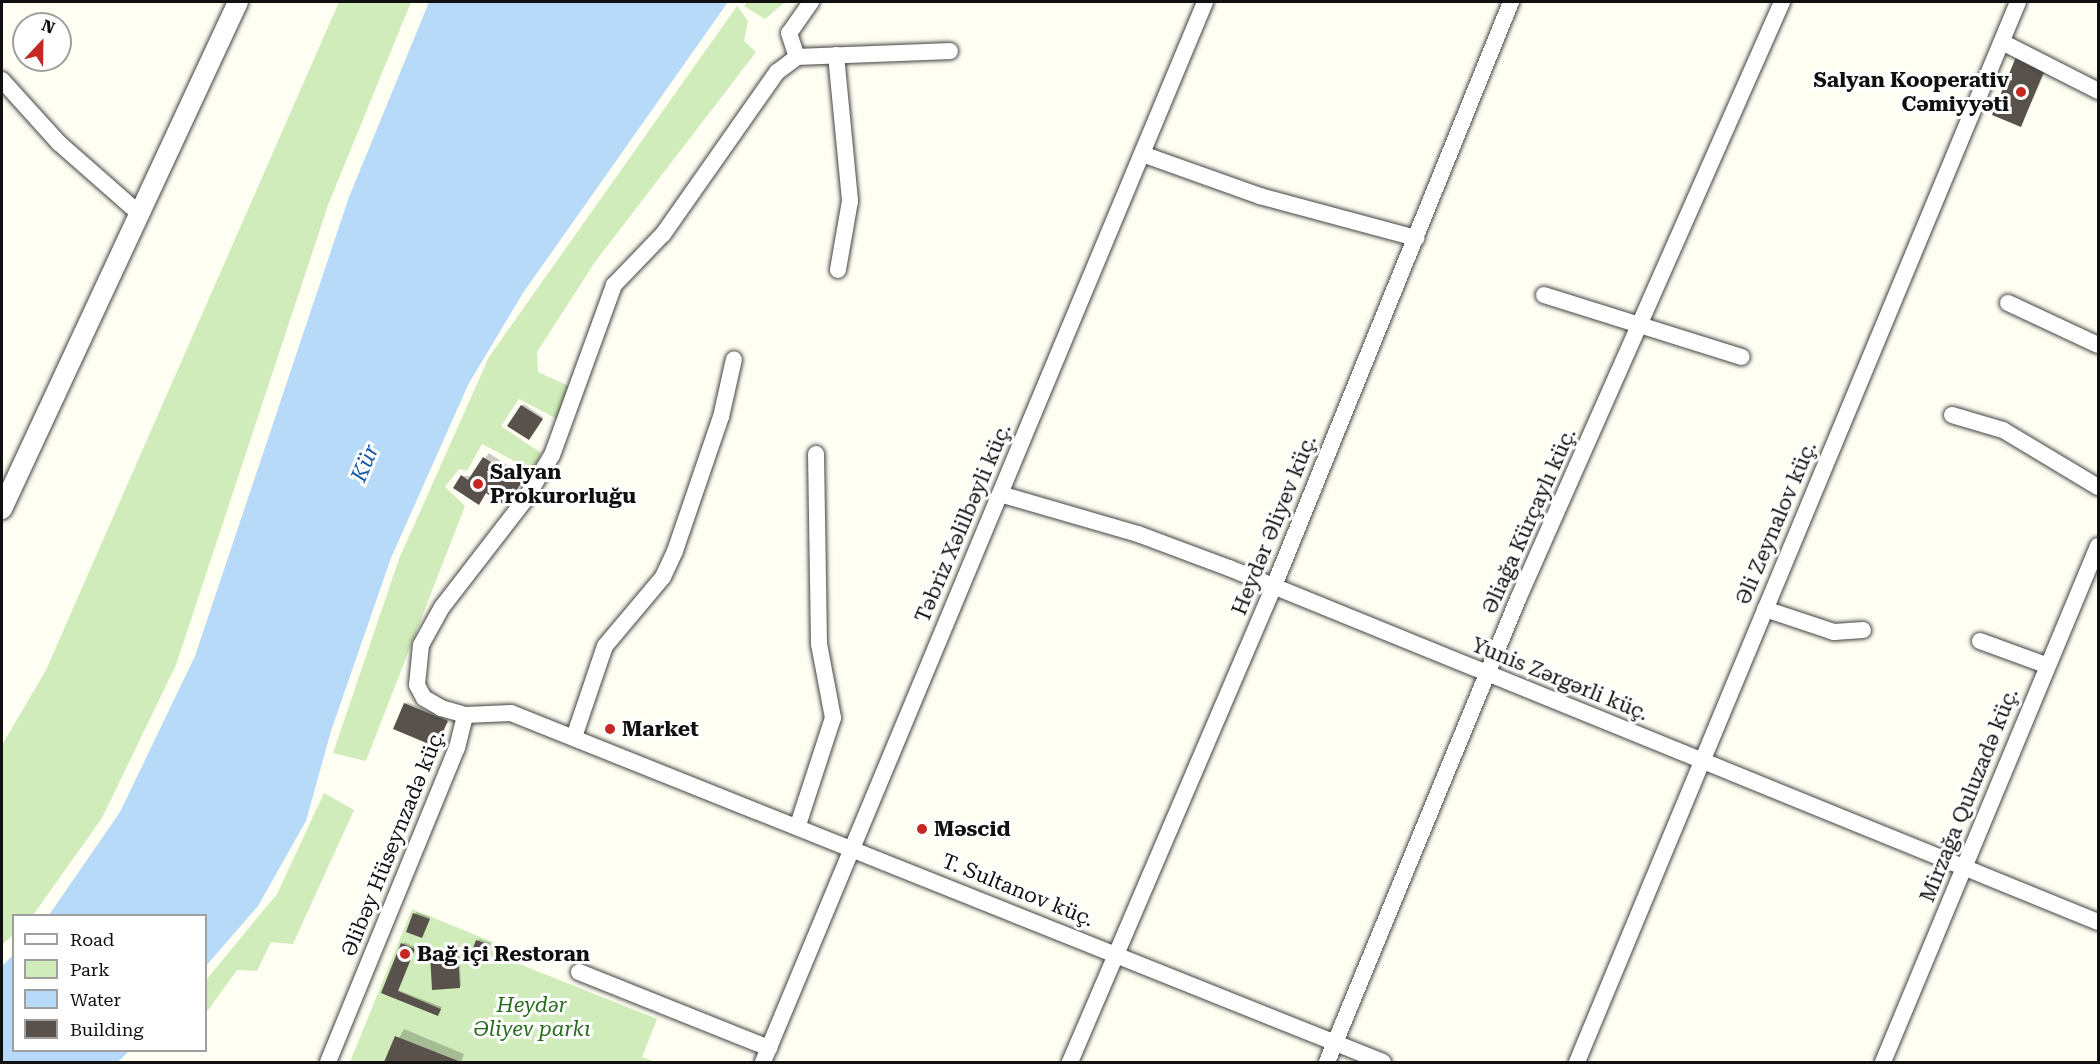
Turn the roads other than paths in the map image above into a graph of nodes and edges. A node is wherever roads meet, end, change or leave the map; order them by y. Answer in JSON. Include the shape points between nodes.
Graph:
{"nodes":[{"id":1,"x":238,"y":2,"type":"edge"},
{"id":2,"x":811,"y":2,"type":"edge"},
{"id":3,"x":1205,"y":2,"type":"edge"},
{"id":4,"x":1511,"y":2,"type":"edge"},
{"id":5,"x":1782,"y":2,"type":"edge"},
{"id":6,"x":2018,"y":2,"type":"edge"},
{"id":7,"x":2002,"y":42,"type":"junction"},
{"id":8,"x":950,"y":51,"type":"dead end"},
{"id":9,"x":836,"y":55,"type":"junction"},
{"id":10,"x":798,"y":57,"type":"junction"},
{"id":11,"x":2,"y":80,"type":"edge"},
{"id":12,"x":2098,"y":91,"type":"edge"},
{"id":13,"x":1142,"y":153,"type":"junction"},
{"id":14,"x":141,"y":215,"type":"junction"},
{"id":15,"x":1416,"y":238,"type":"junction"},
{"id":16,"x":838,"y":270,"type":"dead end"},
{"id":17,"x":1544,"y":295,"type":"dead end"},
{"id":18,"x":2008,"y":303,"type":"dead end"},
{"id":19,"x":1639,"y":325,"type":"junction"},
{"id":20,"x":2098,"y":345,"type":"edge"},
{"id":21,"x":1742,"y":357,"type":"dead end"},
{"id":22,"x":734,"y":359,"type":"dead end"},
{"id":23,"x":1952,"y":415,"type":"dead end"},
{"id":24,"x":816,"y":454,"type":"dead end"},
{"id":25,"x":2098,"y":487,"type":"edge"},
{"id":26,"x":1000,"y":494,"type":"junction"},
{"id":27,"x":2,"y":509,"type":"edge"},
{"id":28,"x":2098,"y":546,"type":"edge"},
{"id":29,"x":1274,"y":586,"type":"junction"},
{"id":30,"x":1765,"y":609,"type":"junction"},
{"id":31,"x":1863,"y":630,"type":"dead end"},
{"id":32,"x":1980,"y":641,"type":"dead end"},
{"id":33,"x":2046,"y":665,"type":"junction"},
{"id":34,"x":1486,"y":673,"type":"junction"},
{"id":35,"x":465,"y":715,"type":"junction"},
{"id":36,"x":574,"y":737,"type":"junction"},
{"id":37,"x":1701,"y":762,"type":"junction"},
{"id":38,"x":798,"y":825,"type":"junction"},
{"id":39,"x":853,"y":846,"type":"junction"},
{"id":40,"x":1964,"y":869,"type":"junction"},
{"id":41,"x":2098,"y":922,"type":"edge"},
{"id":42,"x":1115,"y":954,"type":"junction"},
{"id":43,"x":579,"y":972,"type":"dead end"},
{"id":44,"x":1335,"y":1043,"type":"junction"},
{"id":45,"x":766,"y":1055,"type":"edge"},
{"id":46,"x":328,"y":1062,"type":"edge"},
{"id":47,"x":1070,"y":1062,"type":"edge"},
{"id":48,"x":1326,"y":1062,"type":"edge"},
{"id":49,"x":1383,"y":1062,"type":"edge"},
{"id":50,"x":1577,"y":1062,"type":"edge"},
{"id":51,"x":1883,"y":1062,"type":"edge"}],
"edges":[{"from":1,"to":14,"type":"street"},
{"from":2,"to":10,"type":"street","via":[[789,33]]},
{"from":3,"to":13,"type":"street","name":"Təbriz Xəlilbəyli küç."},
{"from":4,"to":15,"type":"street","name":"Heydər Əliyev küç."},
{"from":5,"to":19,"type":"street","name":"Əliağa Kürçaylı küç."},
{"from":6,"to":7,"type":"street","name":"Əli Zeynalov küç."},
{"from":7,"to":12,"type":"street"},
{"from":7,"to":30,"type":"street","name":"Əli Zeynalov küç."},
{"from":8,"to":9,"type":"street"},
{"from":9,"to":10,"type":"street"},
{"from":9,"to":16,"type":"street","via":[[850,201]]},
{"from":10,"to":35,"type":"street","name":"Əlibəy Hüseynzadə küç.","via":[[777,72],[680,211],[614,285],[552,455],[524,501],[433,622],[419,654],[417,685],[432,704]]},
{"from":11,"to":14,"type":"street","via":[[59,143]]},
{"from":13,"to":15,"type":"street","via":[[1249,193]]},
{"from":13,"to":26,"type":"street","name":"Təbriz Xəlilbəyli küç."},
{"from":14,"to":27,"type":"street"},
{"from":15,"to":29,"type":"street","name":"Heydər Əliyev küç."},
{"from":17,"to":19,"type":"street"},
{"from":18,"to":20,"type":"street"},
{"from":19,"to":21,"type":"street"},
{"from":19,"to":34,"type":"street","name":"Əliağa Kürçaylı küç."},
{"from":22,"to":36,"type":"street","via":[[721,417],[675,551],[663,577],[605,646]]},
{"from":23,"to":25,"type":"street","via":[[2003,430]]},
{"from":24,"to":38,"type":"street","via":[[819,644],[833,717]]},
{"from":26,"to":29,"type":"street","name":"Yunis Zərgərli küç.","via":[[1138,534]]},
{"from":26,"to":39,"type":"street","name":"Təbriz Xəlilbəyli küç."},
{"from":28,"to":33,"type":"street","name":"Mirzağa Quluzadə küç."},
{"from":29,"to":34,"type":"street","name":"Yunis Zərgərli küç."},
{"from":29,"to":42,"type":"street","name":"Heydər Əliyev küç."},
{"from":30,"to":31,"type":"street","via":[[1834,632]]},
{"from":30,"to":37,"type":"street","name":"Əli Zeynalov küç."},
{"from":32,"to":33,"type":"street"},
{"from":33,"to":40,"type":"street","name":"Mirzağa Quluzadə küç."},
{"from":34,"to":37,"type":"street","name":"Yunis Zərgərli küç."},
{"from":34,"to":44,"type":"street","name":"Əliağa Kürçaylı küç."},
{"from":35,"to":36,"type":"street","name":"T. Sultanov küç.","via":[[511,713]]},
{"from":35,"to":46,"type":"street","name":"Əlibəy Hüseynzadə küç.","via":[[457,748]]},
{"from":36,"to":38,"type":"street","name":"T. Sultanov küç."},
{"from":37,"to":40,"type":"street","name":"Yunis Zərgərli küç."},
{"from":37,"to":50,"type":"street","name":"Əli Zeynalov küç."},
{"from":38,"to":39,"type":"street","name":"T. Sultanov küç."},
{"from":39,"to":42,"type":"street","name":"T. Sultanov küç."},
{"from":39,"to":45,"type":"street","name":"Təbriz Xəlilbəyli küç."},
{"from":40,"to":41,"type":"street","name":"Yunis Zərgərli küç."},
{"from":40,"to":51,"type":"street","name":"Mirzağa Quluzadə küç."},
{"from":42,"to":44,"type":"street","name":"T. Sultanov küç."},
{"from":42,"to":47,"type":"street","name":"Heydər Əliyev küç."},
{"from":43,"to":45,"type":"street"},
{"from":44,"to":48,"type":"street","name":"Əliağa Kürçaylı küç."},
{"from":44,"to":49,"type":"street","name":"T. Sultanov küç."}]}
